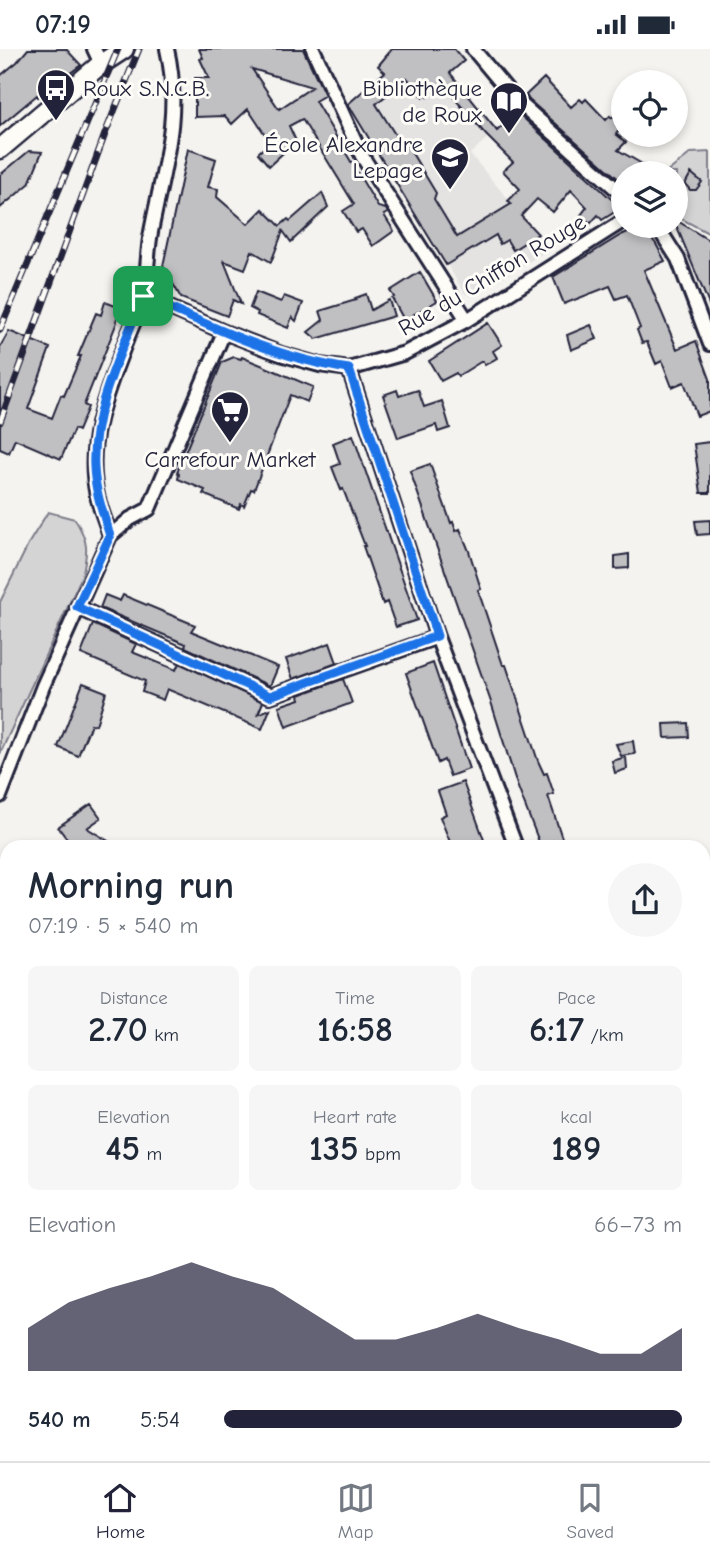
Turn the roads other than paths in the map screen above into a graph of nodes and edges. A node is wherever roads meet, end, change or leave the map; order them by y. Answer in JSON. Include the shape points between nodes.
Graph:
{"nodes":[{"id":1,"x":124,"y":49,"type":"edge"},
{"id":2,"x":167,"y":49,"type":"edge"},
{"id":3,"x":313,"y":49,"type":"edge"},
{"id":4,"x":474,"y":49,"type":"edge"},
{"id":5,"x":98,"y":57,"type":"edge"},
{"id":6,"x":0,"y":149,"type":"edge"},
{"id":7,"x":611,"y":184,"type":"edge"},
{"id":8,"x":611,"y":228,"type":"edge"},
{"id":9,"x":665,"y":238,"type":"edge"},
{"id":10,"x":143,"y":296,"type":"junction"},
{"id":11,"x":467,"y":320,"type":"junction"},
{"id":12,"x":224,"y":333,"type":"junction"},
{"id":13,"x":710,"y":344,"type":"edge"},
{"id":14,"x":349,"y":369,"type":"junction"},
{"id":15,"x":110,"y":536,"type":"junction"},
{"id":16,"x":77,"y":607,"type":"junction"},
{"id":17,"x":437,"y":636,"type":"junction"},
{"id":18,"x":0,"y":796,"type":"edge"},
{"id":19,"x":513,"y":840,"type":"edge"}],
"edges":[{"from":1,"to":5,"type":"street"},
{"from":2,"to":10,"type":"street","via":[[174,114]]},
{"from":3,"to":11,"type":"street","via":[[362,156]]},
{"from":4,"to":7,"type":"street","via":[[513,97]]},
{"from":5,"to":6,"type":"street"},
{"from":8,"to":11,"type":"street","name":"Rue du Chiffon Rouge"},
{"from":9,"to":13,"type":"street","via":[[678,259]]},
{"from":10,"to":12,"type":"street","name":"Rue du Chiffon Rouge"},
{"from":10,"to":15,"type":"street","via":[[96,427],[97,494]]},
{"from":11,"to":14,"type":"street","name":"Rue du Chiffon Rouge","via":[[405,353]]},
{"from":12,"to":14,"type":"street","name":"Rue du Chiffon Rouge","via":[[320,365]]},
{"from":12,"to":15,"type":"street","via":[[149,509]]},
{"from":14,"to":17,"type":"street"},
{"from":15,"to":16,"type":"street"},
{"from":16,"to":17,"type":"street","via":[[270,696]]},
{"from":16,"to":18,"type":"street"},
{"from":17,"to":19,"type":"street"}]}
